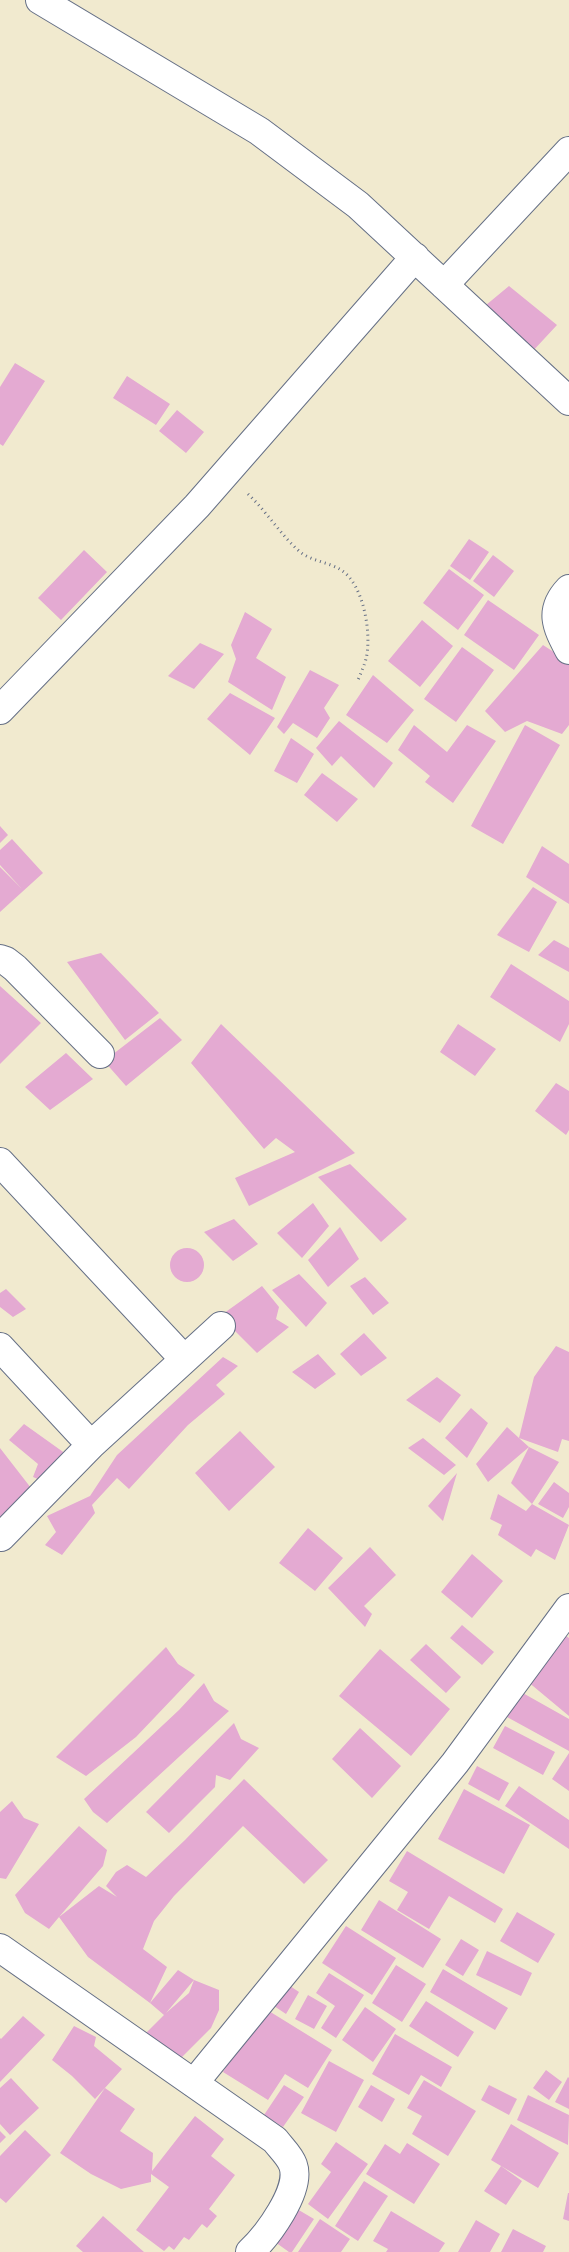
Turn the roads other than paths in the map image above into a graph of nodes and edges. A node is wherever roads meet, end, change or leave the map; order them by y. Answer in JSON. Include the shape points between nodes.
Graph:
{"nodes":[{"id":1,"x":40,"y":0,"type":"edge"},
{"id":2,"x":569,"y":151,"type":"edge"},
{"id":3,"x":415,"y":258,"type":"junction"},
{"id":4,"x":444,"y":285,"type":"junction"},
{"id":5,"x":569,"y":401,"type":"edge"},
{"id":6,"x":569,"y":589,"type":"edge"},
{"id":7,"x":569,"y":650,"type":"edge"},
{"id":8,"x":0,"y":710,"type":"edge"},
{"id":9,"x":0,"y":959,"type":"edge"},
{"id":10,"x":100,"y":1054,"type":"dead end"},
{"id":11,"x":0,"y":1162,"type":"edge"},
{"id":12,"x":221,"y":1326,"type":"dead end"},
{"id":13,"x":0,"y":1348,"type":"edge"},
{"id":14,"x":184,"y":1359,"type":"junction"},
{"id":15,"x":91,"y":1445,"type":"junction"},
{"id":16,"x":1,"y":1537,"type":"edge"},
{"id":17,"x":569,"y":1608,"type":"edge"},
{"id":18,"x":0,"y":1948,"type":"edge"},
{"id":19,"x":194,"y":2083,"type":"junction"},
{"id":20,"x":250,"y":2252,"type":"edge"}],
"edges":[{"from":1,"to":3,"type":"street","via":[[259,131],[358,205]]},
{"from":2,"to":4,"type":"street"},
{"from":3,"to":4,"type":"street"},
{"from":3,"to":8,"type":"street","via":[[226,473]]},
{"from":4,"to":5,"type":"street"},
{"from":6,"to":7,"type":"street","via":[[557,606],[556,616]]},
{"from":9,"to":10,"type":"street","via":[[15,968]]},
{"from":11,"to":14,"type":"street"},
{"from":12,"to":14,"type":"street"},
{"from":13,"to":15,"type":"street"},
{"from":14,"to":15,"type":"street"},
{"from":15,"to":16,"type":"street"},
{"from":17,"to":19,"type":"street","via":[[455,1763]]},
{"from":18,"to":19,"type":"street"},
{"from":19,"to":20,"type":"street","via":[[275,2140],[294,2166],[294,2179],[277,2220]]}]}
